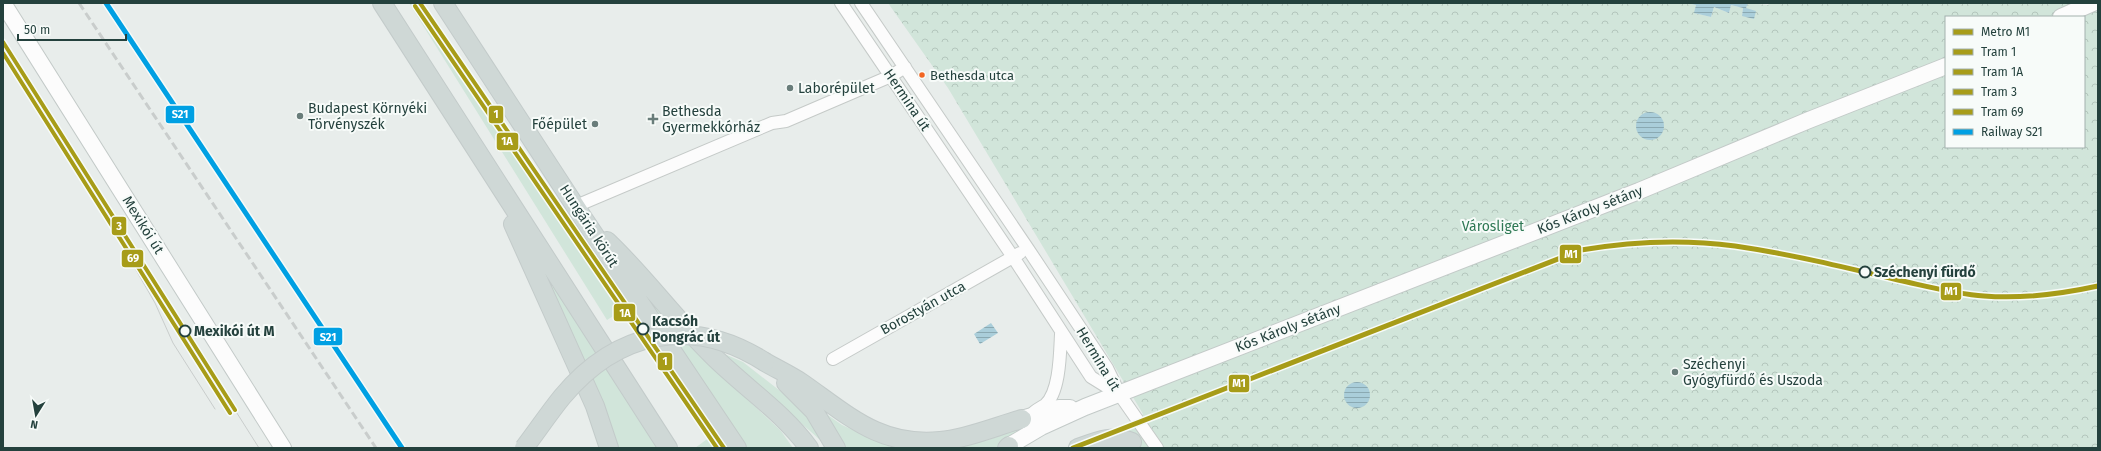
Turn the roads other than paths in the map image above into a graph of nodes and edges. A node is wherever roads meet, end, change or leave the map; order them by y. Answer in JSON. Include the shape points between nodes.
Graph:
{"nodes":[{"id":1,"x":3,"y":3,"type":"edge"},
{"id":2,"x":382,"y":3,"type":"edge"},
{"id":3,"x":443,"y":3,"type":"edge"},
{"id":4,"x":841,"y":3,"type":"edge"},
{"id":5,"x":861,"y":3,"type":"edge"},
{"id":6,"x":2093,"y":3,"type":"edge"},
{"id":7,"x":2063,"y":16,"type":"edge"},
{"id":8,"x":1945,"y":66,"type":"edge"},
{"id":9,"x":906,"y":67,"type":"junction"},
{"id":10,"x":891,"y":76,"type":"junction"},
{"id":11,"x":485,"y":163,"type":"junction"},
{"id":12,"x":580,"y":212,"type":"junction"},
{"id":13,"x":1028,"y":249,"type":"junction"},
{"id":14,"x":1013,"y":257,"type":"junction"},
{"id":15,"x":1061,"y":334,"type":"junction"},
{"id":16,"x":833,"y":359,"type":"dead end"},
{"id":17,"x":765,"y":362,"type":"junction"},
{"id":18,"x":1120,"y":395,"type":"junction"},
{"id":19,"x":1086,"y":407,"type":"junction"},
{"id":20,"x":1132,"y":413,"type":"junction"},
{"id":21,"x":1022,"y":419,"type":"junction"},
{"id":22,"x":1134,"y":445,"type":"edge"},
{"id":23,"x":1008,"y":447,"type":"edge"},
{"id":24,"x":283,"y":448,"type":"edge"},
{"id":25,"x":524,"y":448,"type":"edge"},
{"id":26,"x":609,"y":448,"type":"edge"},
{"id":27,"x":668,"y":448,"type":"edge"},
{"id":28,"x":737,"y":448,"type":"edge"},
{"id":29,"x":809,"y":448,"type":"edge"},
{"id":30,"x":836,"y":448,"type":"edge"},
{"id":31,"x":1078,"y":448,"type":"edge"},
{"id":32,"x":1156,"y":448,"type":"edge"}],
"edges":[{"from":1,"to":24,"type":"street","name":"Mexikói út"},
{"from":2,"to":11,"type":"main road"},
{"from":3,"to":12,"type":"main road","name":"Hungária körút"},
{"from":4,"to":10,"type":"street","name":"Hermina út"},
{"from":5,"to":9,"type":"street","name":"Hermina út"},
{"from":6,"to":7,"type":"street"},
{"from":8,"to":18,"type":"street","name":"Kós Károly sétány","via":[[1639,191]]},
{"from":9,"to":10,"type":"street"},
{"from":9,"to":13,"type":"street","name":"Hermina út"},
{"from":10,"to":12,"type":"street","via":[[786,121],[772,123]]},
{"from":10,"to":14,"type":"street","name":"Hermina út"},
{"from":11,"to":26,"type":"main road","via":[[589,392]]},
{"from":11,"to":27,"type":"main road"},
{"from":12,"to":28,"type":"main road","name":"Hungária körút"},
{"from":12,"to":29,"type":"main road","via":[[628,261],[712,355],[789,424]]},
{"from":13,"to":14,"type":"street","name":"Borostyán utca"},
{"from":13,"to":18,"type":"street","name":"Hermina út","via":[[1107,368]]},
{"from":14,"to":15,"type":"street","name":"Hermina út"},
{"from":14,"to":16,"type":"street","name":"Borostyán utca"},
{"from":15,"to":18,"type":"street","name":"Hermina út","via":[[1091,377]]},
{"from":15,"to":21,"type":"street","via":[[1055,386],[1046,404]]},
{"from":17,"to":21,"type":"main road","via":[[801,383],[863,426],[879,434],[900,439],[942,441]]},
{"from":17,"to":25,"type":"main road","bridge":true,"via":[[734,345],[688,334],[667,335],[641,341],[617,351],[578,381],[563,396]]},
{"from":17,"to":30,"type":"main road","via":[[814,411]]},
{"from":18,"to":19,"type":"street"},
{"from":18,"to":20,"type":"street"},
{"from":19,"to":21,"type":"street","via":[[1059,408]]},
{"from":19,"to":23,"type":"street"},
{"from":20,"to":22,"type":"street"},
{"from":20,"to":32,"type":"street"},
{"from":22,"to":31,"type":"main road","via":[[1122,438],[1111,438]]}]}
